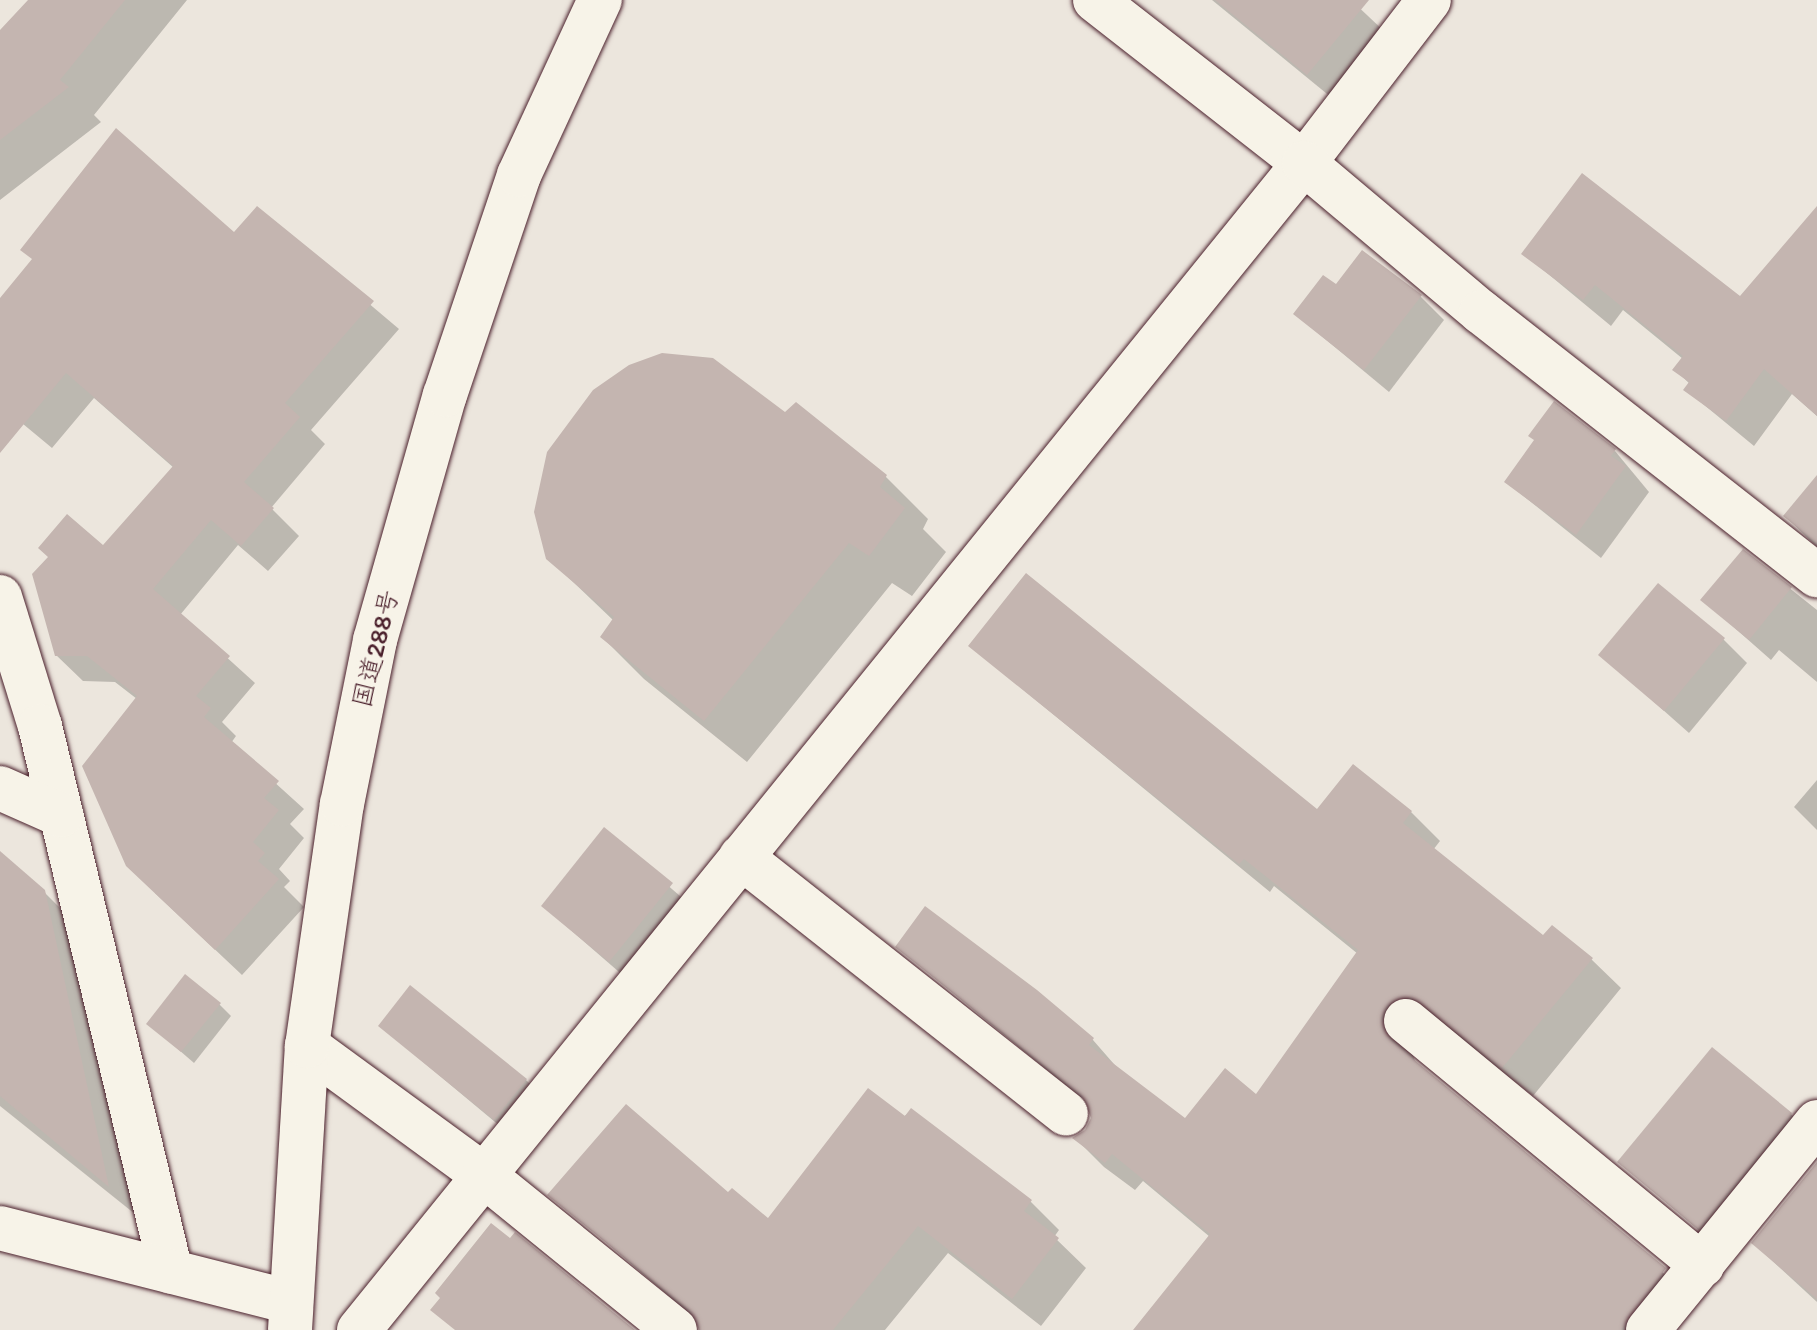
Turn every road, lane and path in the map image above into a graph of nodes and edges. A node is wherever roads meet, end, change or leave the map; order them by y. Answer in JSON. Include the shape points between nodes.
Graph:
{"nodes":[{"id":1,"x":600,"y":0,"type":"edge"},
{"id":2,"x":1095,"y":0,"type":"edge"},
{"id":3,"x":1429,"y":0,"type":"edge"},
{"id":4,"x":1304,"y":163,"type":"junction"},
{"id":5,"x":1817,"y":575,"type":"edge"},
{"id":6,"x":0,"y":597,"type":"edge"},
{"id":7,"x":0,"y":788,"type":"edge"},
{"id":8,"x":61,"y":815,"type":"junction"},
{"id":9,"x":741,"y":857,"type":"junction"},
{"id":10,"x":1406,"y":1021,"type":"dead end"},
{"id":11,"x":307,"y":1046,"type":"junction"},
{"id":12,"x":1066,"y":1114,"type":"dead end"},
{"id":13,"x":1817,"y":1122,"type":"edge"},
{"id":14,"x":486,"y":1177,"type":"junction"},
{"id":15,"x":0,"y":1228,"type":"edge"},
{"id":16,"x":1702,"y":1265,"type":"junction"},
{"id":17,"x":171,"y":1272,"type":"junction"},
{"id":18,"x":290,"y":1316,"type":"edge"},
{"id":19,"x":359,"y":1330,"type":"edge"},
{"id":20,"x":675,"y":1330,"type":"edge"},
{"id":21,"x":1648,"y":1330,"type":"edge"}],
"edges":[{"from":1,"to":11,"type":"main road","name":"国道288号","via":[[519,175],[445,395],[375,640],[342,804]]},
{"from":2,"to":4,"type":"main road"},
{"from":3,"to":4,"type":"main road"},
{"from":4,"to":5,"type":"main road","via":[[1481,312]]},
{"from":4,"to":9,"type":"main road"},
{"from":6,"to":8,"type":"main road"},
{"from":7,"to":8,"type":"main road"},
{"from":8,"to":17,"type":"main road"},
{"from":9,"to":12,"type":"main road"},
{"from":9,"to":14,"type":"main road"},
{"from":10,"to":16,"type":"main road"},
{"from":11,"to":14,"type":"main road"},
{"from":11,"to":18,"type":"main road","name":"国道288号"},
{"from":13,"to":16,"type":"main road"},
{"from":14,"to":19,"type":"main road"},
{"from":14,"to":20,"type":"main road"},
{"from":15,"to":17,"type":"main road"},
{"from":16,"to":21,"type":"main road"},
{"from":17,"to":18,"type":"main road"}]}
